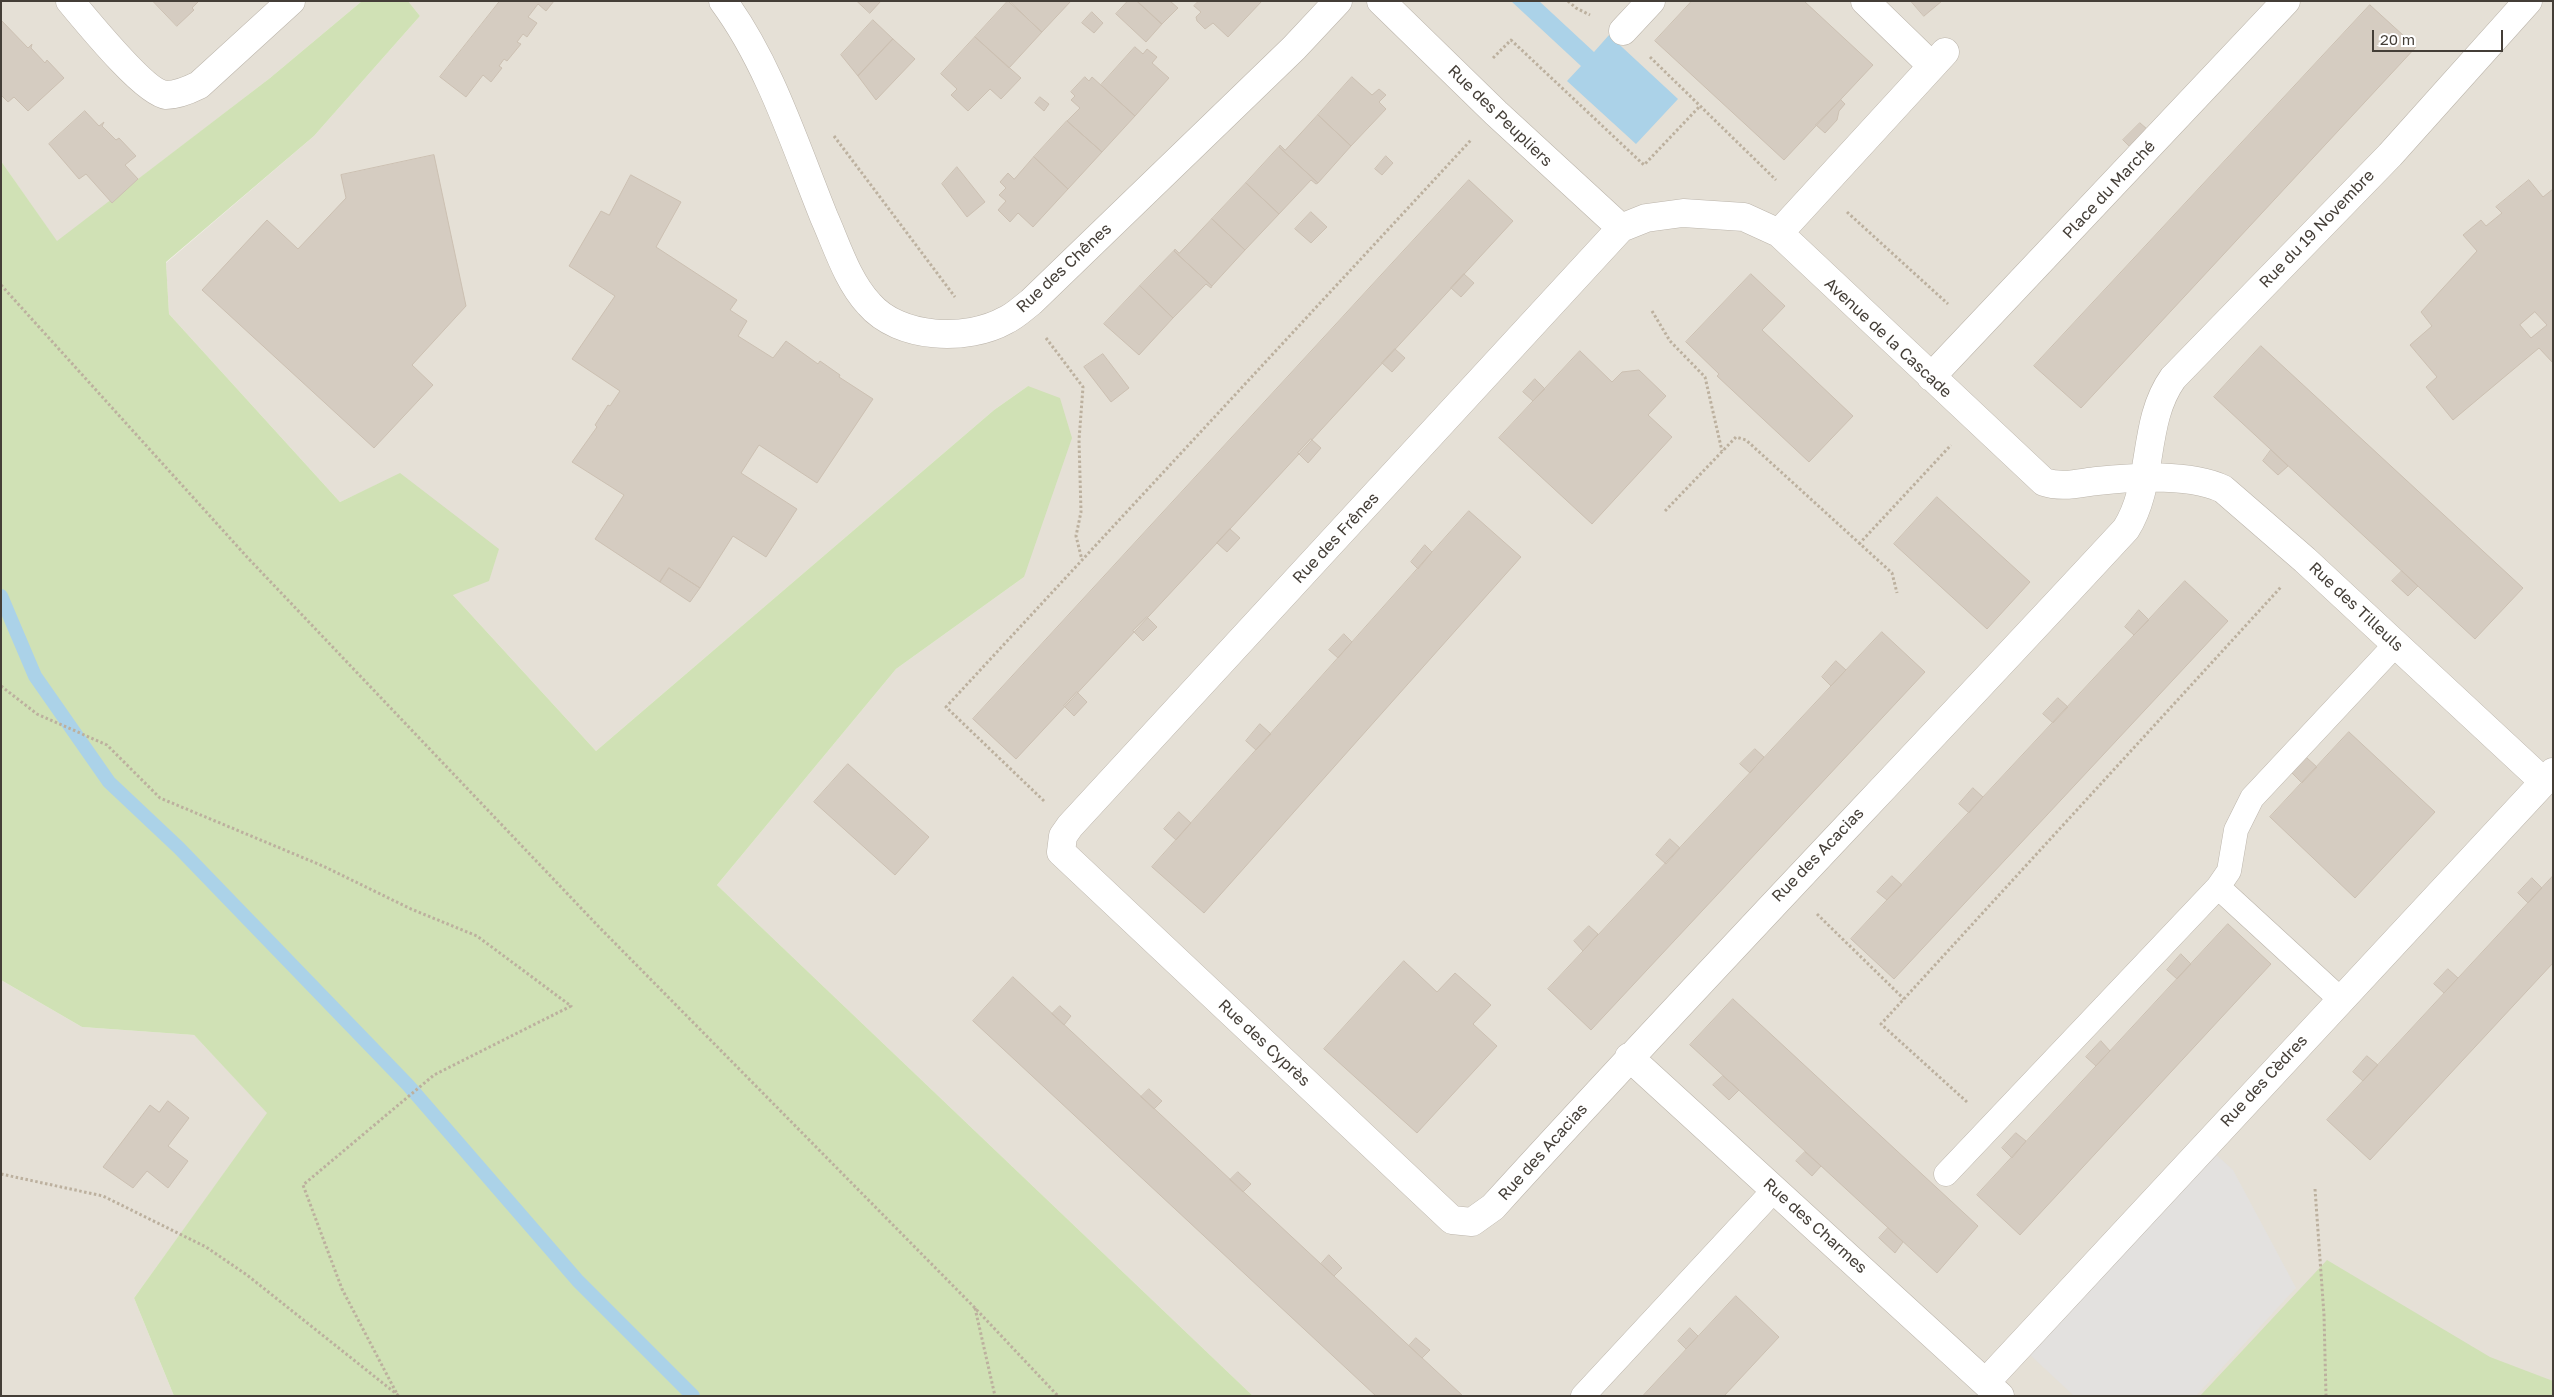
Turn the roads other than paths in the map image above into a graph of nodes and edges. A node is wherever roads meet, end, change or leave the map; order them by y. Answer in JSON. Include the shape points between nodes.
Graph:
{"nodes":[{"id":1,"x":70,"y":1,"type":"edge"},
{"id":2,"x":291,"y":1,"type":"edge"},
{"id":3,"x":723,"y":1,"type":"edge"},
{"id":4,"x":1338,"y":1,"type":"edge"},
{"id":5,"x":1381,"y":1,"type":"edge"},
{"id":6,"x":1652,"y":1,"type":"edge"},
{"id":7,"x":1865,"y":1,"type":"edge"},
{"id":8,"x":2286,"y":1,"type":"edge"},
{"id":9,"x":2528,"y":1,"type":"edge"},
{"id":10,"x":1623,"y":31,"type":"road end"},
{"id":11,"x":1621,"y":228,"type":"junction"},
{"id":12,"x":1779,"y":233,"type":"junction"},
{"id":13,"x":1931,"y":377,"type":"junction"},
{"id":14,"x":2145,"y":476,"type":"junction"},
{"id":15,"x":2396,"y":644,"type":"junction"},
{"id":16,"x":2548,"y":777,"type":"edge"},
{"id":17,"x":1061,"y":852,"type":"joint"},
{"id":18,"x":2218,"y":887,"type":"junction"},
{"id":19,"x":2340,"y":999,"type":"junction"},
{"id":20,"x":1629,"y":1057,"type":"junction"},
{"id":21,"x":1946,"y":1174,"type":"dead end"},
{"id":22,"x":1775,"y":1189,"type":"junction"},
{"id":23,"x":1472,"y":1222,"type":"joint"},
{"id":24,"x":1993,"y":1389,"type":"edge"},
{"id":25,"x":1584,"y":1396,"type":"edge"}],
"edges":[{"from":1,"to":2,"type":"street","via":[[136,75],[165,95],[199,85]]},
{"from":3,"to":4,"type":"street","name":"Rue des Chênes","via":[[744,32],[766,76],[842,258],[860,293],[879,314],[898,326],[931,334],[983,329],[1007,320],[1024,307],[1294,48]]},
{"from":5,"to":11,"type":"street","name":"Rue des Peupliers"},
{"from":6,"to":10,"type":"street"},
{"from":7,"to":12,"type":"street","via":[[1938,58]]},
{"from":8,"to":13,"type":"street","name":"Place du Marché"},
{"from":9,"to":14,"type":"street","name":"Rue du 19 Novembre","via":[[2390,155],[2173,378],[2158,406]]},
{"from":11,"to":12,"type":"street","name":"Avenue de la Cascade","via":[[1646,218],[1683,213],[1744,217]]},
{"from":11,"to":17,"type":"street","name":"Rue des Frênes","via":[[1070,826],[1063,836]]},
{"from":12,"to":13,"type":"street","name":"Avenue de la Cascade"},
{"from":13,"to":14,"type":"street","name":"Avenue de la Cascade","via":[[2044,482],[2063,486]]},
{"from":14,"to":15,"type":"street","name":"Rue des Tilleuls","via":[[2211,484],[2222,489]]},
{"from":14,"to":20,"type":"street","name":"Rue des Acacias","via":[[2136,513],[2126,529]]},
{"from":15,"to":16,"type":"street","name":"Rue des Tilleuls"},
{"from":15,"to":18,"type":"lane","via":[[2252,798],[2236,830],[2229,871]]},
{"from":16,"to":19,"type":"street","name":"Rue des Cèdres"},
{"from":17,"to":23,"type":"street","name":"Rue des Cyprès","via":[[1452,1220]]},
{"from":18,"to":19,"type":"lane"},
{"from":18,"to":21,"type":"lane"},
{"from":19,"to":24,"type":"street","name":"Rue des Cèdres"},
{"from":20,"to":22,"type":"street","name":"Rue des Charmes"},
{"from":20,"to":23,"type":"street","name":"Rue des Acacias","via":[[1493,1207]]},
{"from":22,"to":24,"type":"street","name":"Rue des Charmes"},
{"from":22,"to":25,"type":"lane"}]}
